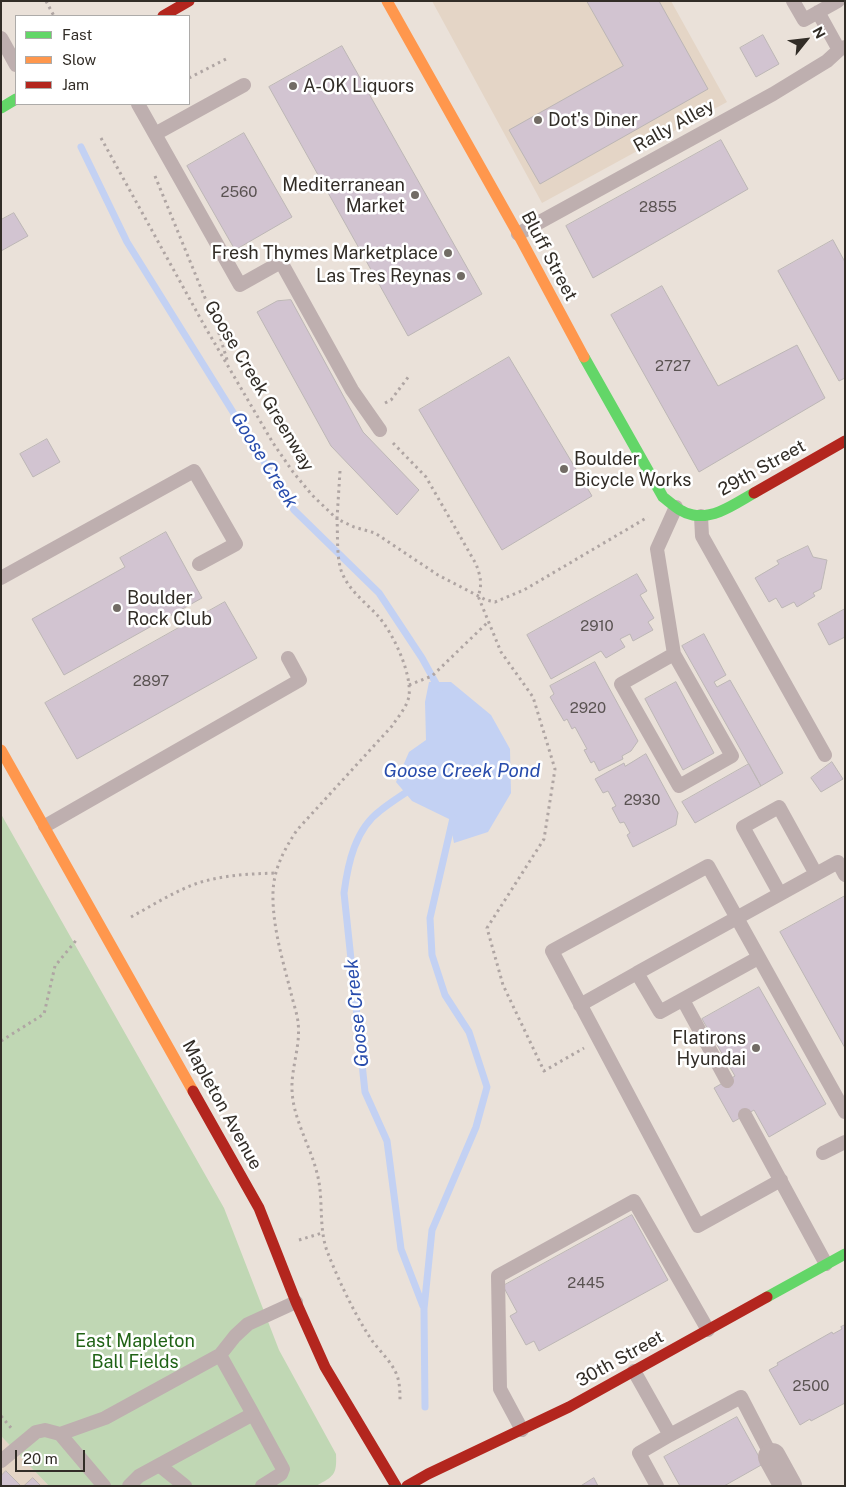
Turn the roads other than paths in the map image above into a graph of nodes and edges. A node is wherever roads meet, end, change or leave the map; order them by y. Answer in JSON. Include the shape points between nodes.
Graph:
{"nodes":[{"id":1,"x":387,"y":1,"type":"edge"},
{"id":2,"x":793,"y":1,"type":"edge"},
{"id":3,"x":838,"y":1,"type":"edge"},
{"id":4,"x":181,"y":3,"type":"edge"},
{"id":5,"x":818,"y":12,"type":"junction"},
{"id":6,"x":163,"y":15,"type":"edge"},
{"id":7,"x":1,"y":38,"type":"edge"},
{"id":8,"x":842,"y":48,"type":"edge"},
{"id":9,"x":15,"y":63,"type":"edge"},
{"id":10,"x":244,"y":85,"type":"dead end"},
{"id":11,"x":15,"y":100,"type":"edge"},
{"id":12,"x":139,"y":105,"type":"edge"},
{"id":13,"x":1,"y":108,"type":"edge"},
{"id":14,"x":155,"y":134,"type":"junction"},
{"id":15,"x":518,"y":234,"type":"junction"},
{"id":16,"x":380,"y":430,"type":"road end"},
{"id":17,"x":845,"y":441,"type":"edge"},
{"id":18,"x":676,"y":507,"type":"junction"},
{"id":19,"x":697,"y":516,"type":"junction"},
{"id":20,"x":199,"y":564,"type":"dead end"},
{"id":21,"x":1,"y":578,"type":"edge"},
{"id":22,"x":674,"y":654,"type":"junction"},
{"id":23,"x":288,"y":658,"type":"dead end"},
{"id":24,"x":1,"y":750,"type":"edge"},
{"id":25,"x":825,"y":755,"type":"dead end"},
{"id":26,"x":45,"y":826,"type":"junction"},
{"id":27,"x":816,"y":874,"type":"junction"},
{"id":28,"x":845,"y":875,"type":"edge"},
{"id":29,"x":780,"y":894,"type":"junction"},
{"id":30,"x":736,"y":918,"type":"junction"},
{"id":31,"x":758,"y":958,"type":"junction"},
{"id":32,"x":638,"y":973,"type":"junction"},
{"id":33,"x":682,"y":1000,"type":"junction"},
{"id":34,"x":580,"y":1005,"type":"junction"},
{"id":35,"x":727,"y":1081,"type":"dead end"},
{"id":36,"x":845,"y":1112,"type":"edge"},
{"id":37,"x":745,"y":1115,"type":"dead end"},
{"id":38,"x":845,"y":1142,"type":"edge"},
{"id":39,"x":823,"y":1154,"type":"dead end"},
{"id":40,"x":781,"y":1180,"type":"junction"},
{"id":41,"x":845,"y":1254,"type":"edge"},
{"id":42,"x":826,"y":1264,"type":"junction"},
{"id":43,"x":296,"y":1302,"type":"junction"},
{"id":44,"x":708,"y":1330,"type":"junction"},
{"id":45,"x":220,"y":1355,"type":"junction"},
{"id":46,"x":634,"y":1371,"type":"junction"},
{"id":47,"x":252,"y":1414,"type":"junction"},
{"id":48,"x":522,"y":1430,"type":"junction"},
{"id":49,"x":60,"y":1434,"type":"junction"},
{"id":50,"x":670,"y":1435,"type":"junction"},
{"id":51,"x":772,"y":1456,"type":"joint"},
{"id":52,"x":1,"y":1461,"type":"edge"},
{"id":53,"x":159,"y":1465,"type":"junction"},
{"id":54,"x":104,"y":1486,"type":"edge"},
{"id":55,"x":129,"y":1486,"type":"edge"},
{"id":56,"x":185,"y":1486,"type":"edge"},
{"id":57,"x":262,"y":1486,"type":"edge"},
{"id":58,"x":396,"y":1486,"type":"edge"},
{"id":59,"x":407,"y":1486,"type":"edge"},
{"id":60,"x":657,"y":1486,"type":"edge"},
{"id":61,"x":788,"y":1486,"type":"edge"}],
"edges":[{"from":1,"to":15,"type":"main road","name":"Bluff Street"},
{"from":2,"to":5,"type":"lane","via":[[804,20]]},
{"from":3,"to":5,"type":"lane"},
{"from":4,"to":6,"type":"main road"},
{"from":5,"to":8,"type":"lane"},
{"from":7,"to":9,"type":"lane"},
{"from":8,"to":15,"type":"lane","name":"Rally Alley","via":[[828,61],[773,94]]},
{"from":10,"to":14,"type":"lane"},
{"from":11,"to":13,"type":"main road"},
{"from":12,"to":14,"type":"lane"},
{"from":14,"to":16,"type":"lane","via":[[240,285],[281,262],[352,390]]},
{"from":15,"to":18,"type":"main road","name":"Bluff Street","via":[[611,408],[663,497]]},
{"from":17,"to":19,"type":"main road","name":"29th Street","via":[[733,505],[713,514]]},
{"from":18,"to":19,"type":"main road","name":"Bluff Street"},
{"from":18,"to":22,"type":"lane","via":[[657,549]]},
{"from":19,"to":25,"type":"lane","via":[[702,536]]},
{"from":20,"to":21,"type":"lane","via":[[236,544],[194,471]]},
{"from":22,"to":22,"type":"lane","via":[[732,756],[679,786],[621,684]]},
{"from":23,"to":26,"type":"lane","via":[[300,680]]},
{"from":24,"to":26,"type":"main road","name":"Mapleton Avenue"},
{"from":26,"to":43,"type":"main road","name":"Mapleton Avenue","via":[[259,1208]]},
{"from":27,"to":28,"type":"lane","via":[[838,862]]},
{"from":27,"to":29,"type":"lane"},
{"from":27,"to":29,"type":"lane","via":[[779,807],[743,827]]},
{"from":29,"to":30,"type":"lane"},
{"from":30,"to":31,"type":"lane"},
{"from":30,"to":32,"type":"lane"},
{"from":30,"to":34,"type":"lane","via":[[708,866],[552,951]]},
{"from":31,"to":33,"type":"lane"},
{"from":31,"to":36,"type":"lane"},
{"from":32,"to":33,"type":"lane","via":[[660,1012]]},
{"from":32,"to":34,"type":"lane"},
{"from":33,"to":35,"type":"lane"},
{"from":34,"to":40,"type":"lane","via":[[698,1226]]},
{"from":37,"to":40,"type":"lane"},
{"from":38,"to":39,"type":"lane"},
{"from":40,"to":42,"type":"lane"},
{"from":41,"to":42,"type":"main road","name":"30th Street"},
{"from":42,"to":44,"type":"main road","name":"30th Street"},
{"from":43,"to":45,"type":"lane","via":[[248,1324]]},
{"from":43,"to":58,"type":"main road","name":"Mapleton Avenue","via":[[325,1368]]},
{"from":44,"to":46,"type":"main road","name":"30th Street"},
{"from":44,"to":48,"type":"lane","via":[[634,1201],[498,1276],[500,1388]]},
{"from":45,"to":47,"type":"lane"},
{"from":45,"to":49,"type":"lane","via":[[105,1418]]},
{"from":46,"to":48,"type":"main road","name":"30th Street"},
{"from":46,"to":50,"type":"lane"},
{"from":47,"to":53,"type":"lane"},
{"from":47,"to":57,"type":"lane","via":[[283,1469],[281,1474]]},
{"from":48,"to":59,"type":"main road","name":"30th Street"},
{"from":49,"to":52,"type":"lane","via":[[44,1430],[36,1432]]},
{"from":49,"to":54,"type":"lane"},
{"from":50,"to":51,"type":"lane","via":[[742,1397]]},
{"from":50,"to":60,"type":"lane","via":[[639,1453]]},
{"from":51,"to":61,"type":"street"},
{"from":53,"to":55,"type":"lane"},
{"from":53,"to":56,"type":"lane"}]}
